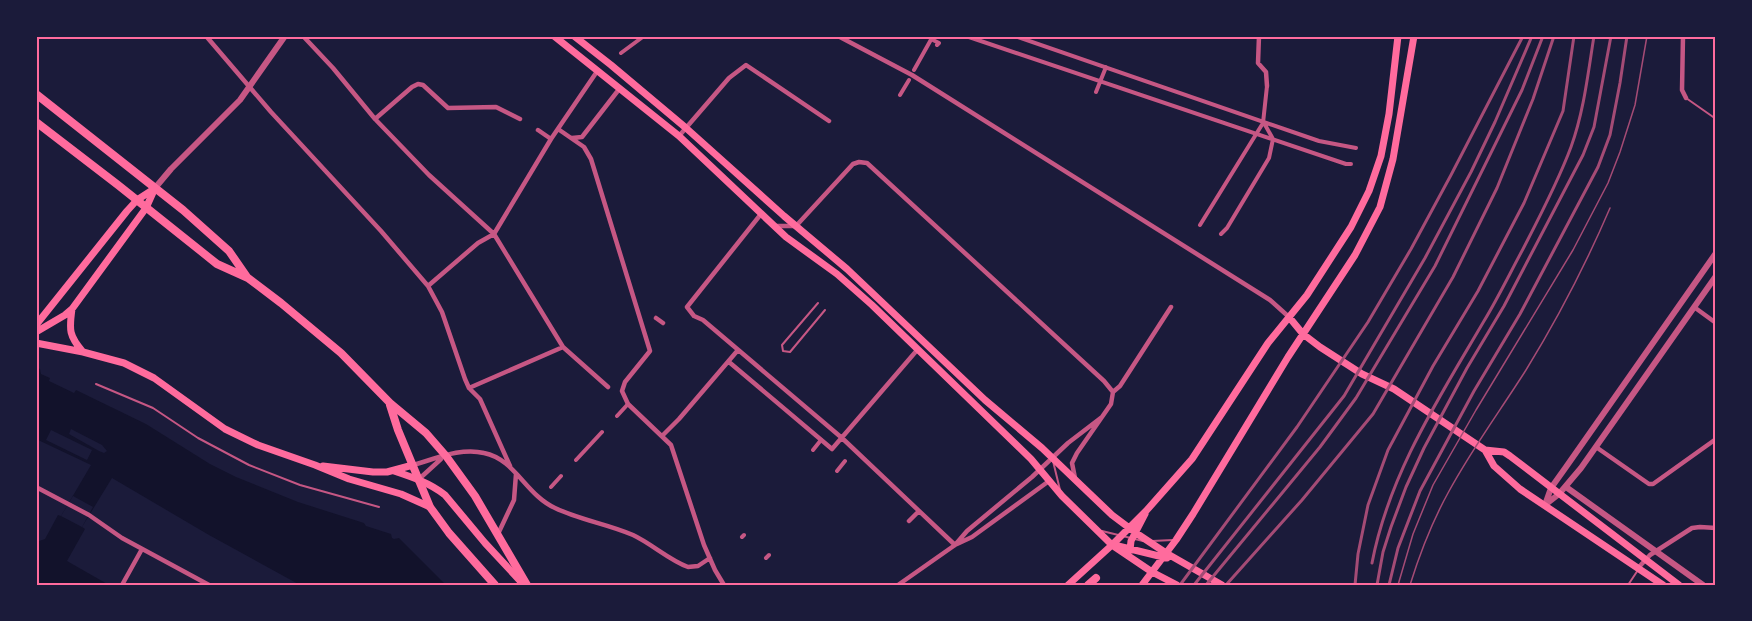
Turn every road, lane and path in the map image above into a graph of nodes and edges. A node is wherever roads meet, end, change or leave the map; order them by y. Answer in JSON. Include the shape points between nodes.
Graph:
{"nodes":[{"id":1,"x":206,"y":36,"type":"edge"},
{"id":2,"x":285,"y":36,"type":"edge"},
{"id":3,"x":303,"y":36,"type":"edge"},
{"id":4,"x":554,"y":36,"type":"edge"},
{"id":5,"x":573,"y":36,"type":"edge"},
{"id":6,"x":644,"y":36,"type":"edge"},
{"id":7,"x":838,"y":36,"type":"edge"},
{"id":8,"x":966,"y":36,"type":"edge"},
{"id":9,"x":1015,"y":36,"type":"edge"},
{"id":10,"x":1259,"y":36,"type":"edge"},
{"id":11,"x":1398,"y":36,"type":"edge"},
{"id":12,"x":1414,"y":36,"type":"edge"},
{"id":13,"x":1683,"y":36,"type":"edge"},
{"id":14,"x":932,"y":37,"type":"edge"},
{"id":15,"x":938,"y":45,"type":"dead end"},
{"id":16,"x":621,"y":53,"type":"dead end"},
{"id":17,"x":611,"y":64,"type":"junction"},
{"id":18,"x":1106,"y":67,"type":"junction"},
{"id":19,"x":598,"y":70,"type":"junction"},
{"id":20,"x":914,"y":70,"type":"dead end"},
{"id":21,"x":909,"y":80,"type":"dead end"},
{"id":22,"x":1100,"y":81,"type":"junction"},
{"id":23,"x":1267,"y":86,"type":"joint"},
{"id":24,"x":250,"y":88,"type":"junction"},
{"id":25,"x":620,"y":88,"type":"junction"},
{"id":26,"x":1096,"y":92,"type":"dead end"},
{"id":27,"x":36,"y":94,"type":"edge"},
{"id":28,"x":900,"y":95,"type":"dead end"},
{"id":29,"x":1686,"y":98,"type":"joint"},
{"id":30,"x":1716,"y":118,"type":"edge"},
{"id":31,"x":375,"y":119,"type":"junction"},
{"id":32,"x":520,"y":119,"type":"dead end"},
{"id":33,"x":829,"y":121,"type":"dead end"},
{"id":34,"x":36,"y":122,"type":"edge"},
{"id":35,"x":1263,"y":123,"type":"junction"},
{"id":36,"x":686,"y":128,"type":"junction"},
{"id":37,"x":558,"y":129,"type":"junction"},
{"id":38,"x":538,"y":130,"type":"dead end"},
{"id":39,"x":1256,"y":133,"type":"junction"},
{"id":40,"x":679,"y":136,"type":"junction"},
{"id":41,"x":572,"y":138,"type":"junction"},
{"id":42,"x":551,"y":139,"type":"junction"},
{"id":43,"x":1273,"y":139,"type":"junction"},
{"id":44,"x":1356,"y":148,"type":"dead end"},
{"id":45,"x":1351,"y":164,"type":"dead end"},
{"id":46,"x":155,"y":188,"type":"junction"},
{"id":47,"x":137,"y":200,"type":"junction"},
{"id":48,"x":146,"y":208,"type":"junction"},
{"id":49,"x":761,"y":214,"type":"junction"},
{"id":50,"x":1200,"y":225,"type":"dead end"},
{"id":51,"x":775,"y":226,"type":"junction"},
{"id":52,"x":796,"y":226,"type":"junction"},
{"id":53,"x":494,"y":234,"type":"junction"},
{"id":54,"x":1221,"y":234,"type":"dead end"},
{"id":55,"x":1716,"y":253,"type":"edge"},
{"id":56,"x":1716,"y":276,"type":"edge"},
{"id":57,"x":248,"y":278,"type":"junction"},
{"id":58,"x":1697,"y":281,"type":"junction"},
{"id":59,"x":428,"y":286,"type":"junction"},
{"id":60,"x":1701,"y":296,"type":"junction"},
{"id":61,"x":818,"y":303,"type":"dead end"},
{"id":62,"x":1171,"y":307,"type":"dead end"},
{"id":63,"x":1694,"y":307,"type":"junction"},
{"id":64,"x":72,"y":309,"type":"junction"},
{"id":65,"x":825,"y":310,"type":"dead end"},
{"id":66,"x":1289,"y":317,"type":"junction"},
{"id":67,"x":656,"y":318,"type":"dead end"},
{"id":68,"x":1716,"y":322,"type":"edge"},
{"id":69,"x":663,"y":323,"type":"dead end"},
{"id":70,"x":36,"y":325,"type":"edge"},
{"id":71,"x":36,"y":332,"type":"edge"},
{"id":72,"x":1304,"y":334,"type":"junction"},
{"id":73,"x":36,"y":343,"type":"edge"},
{"id":74,"x":563,"y":347,"type":"junction"},
{"id":75,"x":918,"y":349,"type":"junction"},
{"id":76,"x":738,"y":350,"type":"junction"},
{"id":77,"x":83,"y":352,"type":"junction"},
{"id":78,"x":729,"y":362,"type":"junction"},
{"id":79,"x":96,"y":384,"type":"dead end"},
{"id":80,"x":608,"y":387,"type":"dead end"},
{"id":81,"x":470,"y":388,"type":"junction"},
{"id":82,"x":1113,"y":392,"type":"junction"},
{"id":83,"x":390,"y":403,"type":"junction"},
{"id":84,"x":628,"y":404,"type":"junction"},
{"id":85,"x":617,"y":416,"type":"dead end"},
{"id":86,"x":1102,"y":417,"type":"junction"},
{"id":87,"x":602,"y":432,"type":"dead end"},
{"id":88,"x":662,"y":436,"type":"junction"},
{"id":89,"x":842,"y":438,"type":"junction"},
{"id":90,"x":1716,"y":439,"type":"edge"},
{"id":91,"x":821,"y":441,"type":"junction"},
{"id":92,"x":1596,"y":447,"type":"junction"},
{"id":93,"x":813,"y":450,"type":"dead end"},
{"id":94,"x":1485,"y":450,"type":"junction"},
{"id":95,"x":446,"y":456,"type":"junction"},
{"id":96,"x":1052,"y":458,"type":"junction"},
{"id":97,"x":576,"y":460,"type":"dead end"},
{"id":98,"x":845,"y":461,"type":"dead end"},
{"id":99,"x":315,"y":465,"type":"junction"},
{"id":100,"x":413,"y":465,"type":"junction"},
{"id":101,"x":510,"y":466,"type":"junction"},
{"id":102,"x":1040,"y":469,"type":"junction"},
{"id":103,"x":394,"y":471,"type":"junction"},
{"id":104,"x":837,"y":471,"type":"dead end"},
{"id":105,"x":516,"y":474,"type":"junction"},
{"id":106,"x":561,"y":476,"type":"dead end"},
{"id":107,"x":418,"y":480,"type":"junction"},
{"id":108,"x":1049,"y":481,"type":"junction"},
{"id":109,"x":1076,"y":482,"type":"junction"},
{"id":110,"x":36,"y":487,"type":"edge"},
{"id":111,"x":551,"y":487,"type":"dead end"},
{"id":112,"x":1566,"y":487,"type":"junction"},
{"id":113,"x":1551,"y":488,"type":"junction"},
{"id":114,"x":1559,"y":494,"type":"junction"},
{"id":115,"x":1062,"y":496,"type":"junction"},
{"id":116,"x":1545,"y":505,"type":"junction"},
{"id":117,"x":379,"y":507,"type":"dead end"},
{"id":118,"x":430,"y":507,"type":"junction"},
{"id":119,"x":919,"y":511,"type":"junction"},
{"id":120,"x":1146,"y":511,"type":"junction"},
{"id":121,"x":909,"y":521,"type":"dead end"},
{"id":122,"x":1129,"y":528,"type":"junction"},
{"id":123,"x":1716,"y":528,"type":"edge"},
{"id":124,"x":1096,"y":530,"type":"junction"},
{"id":125,"x":498,"y":534,"type":"junction"},
{"id":126,"x":1121,"y":536,"type":"junction"},
{"id":127,"x":1134,"y":536,"type":"junction"},
{"id":128,"x":1176,"y":540,"type":"junction"},
{"id":129,"x":1148,"y":541,"type":"junction"},
{"id":130,"x":955,"y":545,"type":"junction"},
{"id":131,"x":1112,"y":545,"type":"junction"},
{"id":132,"x":1130,"y":548,"type":"junction"},
{"id":133,"x":142,"y":549,"type":"junction"},
{"id":134,"x":1655,"y":551,"type":"junction"},
{"id":135,"x":1165,"y":555,"type":"junction"},
{"id":136,"x":710,"y":558,"type":"junction"},
{"id":137,"x":1646,"y":560,"type":"junction"},
{"id":138,"x":1137,"y":563,"type":"junction"},
{"id":139,"x":1640,"y":567,"type":"junction"},
{"id":140,"x":1152,"y":572,"type":"junction"},
{"id":141,"x":1096,"y":578,"type":"dead end"},
{"id":142,"x":122,"y":585,"type":"edge"},
{"id":143,"x":209,"y":585,"type":"edge"},
{"id":144,"x":495,"y":585,"type":"edge"},
{"id":145,"x":526,"y":585,"type":"edge"},
{"id":146,"x":724,"y":585,"type":"edge"},
{"id":147,"x":898,"y":585,"type":"edge"},
{"id":148,"x":1068,"y":585,"type":"edge"},
{"id":149,"x":1088,"y":585,"type":"edge"},
{"id":150,"x":1142,"y":585,"type":"edge"},
{"id":151,"x":1177,"y":585,"type":"edge"},
{"id":152,"x":1222,"y":585,"type":"edge"},
{"id":153,"x":1628,"y":585,"type":"edge"},
{"id":154,"x":1664,"y":585,"type":"edge"},
{"id":155,"x":1679,"y":585,"type":"edge"},
{"id":156,"x":1703,"y":585,"type":"edge"}],
"edges":[{"from":1,"to":24,"type":"street"},
{"from":2,"to":24,"type":"street"},
{"from":3,"to":31,"type":"street"},
{"from":4,"to":19,"type":"main road"},
{"from":5,"to":17,"type":"main road"},
{"from":6,"to":16,"type":"street"},
{"from":7,"to":66,"type":"street","via":[[912,75],[1270,300]]},
{"from":8,"to":22,"type":"street"},
{"from":9,"to":18,"type":"street"},
{"from":10,"to":23,"type":"street","via":[[1258,63],[1266,72]]},
{"from":11,"to":66,"type":"main road","via":[[1389,114],[1369,191],[1351,227]]},
{"from":12,"to":72,"type":"main road","via":[[1393,159],[1380,207],[1355,255]]},
{"from":13,"to":29,"type":"street","via":[[1682,90]]},
{"from":14,"to":15,"type":"street"},
{"from":14,"to":20,"type":"street"},
{"from":17,"to":19,"type":"main road"},
{"from":17,"to":25,"type":"main road"},
{"from":17,"to":36,"type":"main road"},
{"from":18,"to":22,"type":"street"},
{"from":18,"to":35,"type":"street"},
{"from":19,"to":25,"type":"main road"},
{"from":19,"to":37,"type":"street"},
{"from":21,"to":28,"type":"street"},
{"from":22,"to":26,"type":"street"},
{"from":22,"to":39,"type":"street"},
{"from":23,"to":35,"type":"street"},
{"from":24,"to":46,"type":"street"},
{"from":24,"to":59,"type":"street"},
{"from":25,"to":40,"type":"main road"},
{"from":25,"to":41,"type":"street","via":[[582,136]]},
{"from":27,"to":46,"type":"main road"},
{"from":29,"to":30,"type":"lane"},
{"from":31,"to":32,"type":"street","via":[[418,84],[448,108],[496,107]]},
{"from":31,"to":53,"type":"street"},
{"from":33,"to":36,"type":"street","via":[[747,65],[729,78]]},
{"from":34,"to":47,"type":"main road"},
{"from":35,"to":39,"type":"street"},
{"from":35,"to":43,"type":"street"},
{"from":35,"to":44,"type":"street"},
{"from":36,"to":40,"type":"street"},
{"from":36,"to":52,"type":"main road"},
{"from":37,"to":41,"type":"street"},
{"from":37,"to":42,"type":"street"},
{"from":38,"to":42,"type":"street"},
{"from":39,"to":43,"type":"street"},
{"from":39,"to":50,"type":"street"},
{"from":40,"to":49,"type":"main road"},
{"from":41,"to":84,"type":"street","via":[[591,159],[650,351],[625,382],[622,391]]},
{"from":42,"to":53,"type":"street"},
{"from":43,"to":45,"type":"street"},
{"from":43,"to":54,"type":"street","via":[[1269,158]]},
{"from":46,"to":47,"type":"main road"},
{"from":46,"to":48,"type":"main road"},
{"from":46,"to":57,"type":"main road","via":[[229,251]]},
{"from":47,"to":48,"type":"main road"},
{"from":47,"to":70,"type":"main road"},
{"from":48,"to":57,"type":"main road","via":[[217,264]]},
{"from":48,"to":64,"type":"main road"},
{"from":49,"to":51,"type":"main road"},
{"from":49,"to":76,"type":"street","via":[[687,306]]},
{"from":51,"to":52,"type":"street"},
{"from":51,"to":75,"type":"main road","via":[[837,274]]},
{"from":52,"to":82,"type":"street","via":[[853,164],[862,161],[872,166]]},
{"from":52,"to":96,"type":"main road"},
{"from":53,"to":59,"type":"street"},
{"from":53,"to":74,"type":"street"},
{"from":55,"to":58,"type":"street"},
{"from":56,"to":60,"type":"street"},
{"from":57,"to":83,"type":"main road","via":[[341,353]]},
{"from":58,"to":60,"type":"street"},
{"from":58,"to":113,"type":"street"},
{"from":59,"to":81,"type":"street","via":[[442,312]]},
{"from":60,"to":63,"type":"street"},
{"from":61,"to":65,"type":"lane","via":[[782,345],[783,351],[790,351]]},
{"from":62,"to":82,"type":"street"},
{"from":63,"to":68,"type":"street"},
{"from":63,"to":92,"type":"street"},
{"from":64,"to":71,"type":"main road"},
{"from":64,"to":77,"type":"main road","via":[[72,338]]},
{"from":66,"to":72,"type":"main road"},
{"from":66,"to":120,"type":"main road","via":[[1192,459]]},
{"from":67,"to":69,"type":"street"},
{"from":72,"to":94,"type":"main road"},
{"from":72,"to":128,"type":"main road"},
{"from":73,"to":77,"type":"main road"},
{"from":74,"to":80,"type":"street"},
{"from":74,"to":81,"type":"street"},
{"from":75,"to":89,"type":"street"},
{"from":75,"to":102,"type":"main road"},
{"from":76,"to":78,"type":"street"},
{"from":76,"to":89,"type":"street"},
{"from":77,"to":99,"type":"main road","via":[[135,368],[225,429]]},
{"from":78,"to":88,"type":"street"},
{"from":78,"to":91,"type":"street"},
{"from":79,"to":117,"type":"lane","via":[[153,408],[249,465],[300,485]]},
{"from":81,"to":101,"type":"street","via":[[480,399]]},
{"from":82,"to":86,"type":"street","via":[[1111,404]]},
{"from":83,"to":95,"type":"main road"},
{"from":83,"to":100,"type":"main road"},
{"from":84,"to":85,"type":"street"},
{"from":84,"to":88,"type":"street"},
{"from":86,"to":96,"type":"street"},
{"from":86,"to":109,"type":"street","via":[[1073,460]]},
{"from":87,"to":97,"type":"street"},
{"from":88,"to":136,"type":"street","via":[[671,445]]},
{"from":89,"to":91,"type":"street","via":[[832,449]]},
{"from":89,"to":119,"type":"street"},
{"from":90,"to":92,"type":"street","via":[[1653,484]]},
{"from":91,"to":93,"type":"street"},
{"from":92,"to":112,"type":"street"},
{"from":94,"to":113,"type":"main road","via":[[1504,452]]},
{"from":94,"to":116,"type":"main road","via":[[1494,466]]},
{"from":95,"to":100,"type":"street"},
{"from":95,"to":101,"type":"street","via":[[476,451],[496,456]]},
{"from":95,"to":107,"type":"street"},
{"from":95,"to":125,"type":"main road"},
{"from":96,"to":102,"type":"street"},
{"from":96,"to":109,"type":"main road"},
{"from":96,"to":115,"type":"lane"},
{"from":98,"to":104,"type":"street"},
{"from":99,"to":103,"type":"main road"},
{"from":99,"to":118,"type":"main road"},
{"from":100,"to":103,"type":"main road"},
{"from":100,"to":107,"type":"main road"},
{"from":101,"to":105,"type":"street"},
{"from":102,"to":108,"type":"main road"},
{"from":102,"to":130,"type":"street"},
{"from":103,"to":107,"type":"main road"},
{"from":105,"to":125,"type":"street","via":[[514,500]]},
{"from":105,"to":136,"type":"street","via":[[555,508],[632,535],[685,566],[695,567]]},
{"from":106,"to":111,"type":"street"},
{"from":107,"to":118,"type":"main road"},
{"from":107,"to":145,"type":"main road","via":[[445,495]]},
{"from":108,"to":115,"type":"main road"},
{"from":108,"to":130,"type":"street"},
{"from":109,"to":122,"type":"main road"},
{"from":110,"to":133,"type":"street"},
{"from":112,"to":114,"type":"street"},
{"from":112,"to":134,"type":"street"},
{"from":113,"to":114,"type":"main road"},
{"from":113,"to":116,"type":"street"},
{"from":114,"to":116,"type":"street"},
{"from":114,"to":137,"type":"main road"},
{"from":115,"to":124,"type":"main road"},
{"from":116,"to":139,"type":"main road"},
{"from":118,"to":144,"type":"main road"},
{"from":119,"to":121,"type":"street"},
{"from":119,"to":130,"type":"street"},
{"from":120,"to":122,"type":"main road"},
{"from":120,"to":127,"type":"main road"},
{"from":122,"to":126,"type":"main road"},
{"from":122,"to":127,"type":"main road"},
{"from":123,"to":134,"type":"street","via":[[1692,528]]},
{"from":124,"to":126,"type":"lane"},
{"from":124,"to":131,"type":"main road"},
{"from":125,"to":145,"type":"main road"},
{"from":126,"to":127,"type":"lane"},
{"from":126,"to":131,"type":"main road"},
{"from":127,"to":129,"type":"main road"},
{"from":127,"to":132,"type":"main road"},
{"from":128,"to":129,"type":"lane"},
{"from":128,"to":135,"type":"main road"},
{"from":129,"to":135,"type":"main road"},
{"from":130,"to":147,"type":"street"},
{"from":131,"to":132,"type":"main road"},
{"from":131,"to":138,"type":"main road"},
{"from":131,"to":148,"type":"main road"},
{"from":132,"to":135,"type":"main road"},
{"from":132,"to":138,"type":"main road"},
{"from":133,"to":142,"type":"street"},
{"from":133,"to":143,"type":"street"},
{"from":134,"to":137,"type":"street"},
{"from":134,"to":156,"type":"street"},
{"from":135,"to":140,"type":"main road"},
{"from":135,"to":152,"type":"main road"},
{"from":136,"to":146,"type":"street"},
{"from":137,"to":139,"type":"street"},
{"from":137,"to":155,"type":"main road"},
{"from":138,"to":140,"type":"main road"},
{"from":139,"to":153,"type":"lane"},
{"from":139,"to":154,"type":"main road"},
{"from":140,"to":150,"type":"main road"},
{"from":140,"to":151,"type":"main road"},
{"from":141,"to":149,"type":"main road"}]}
